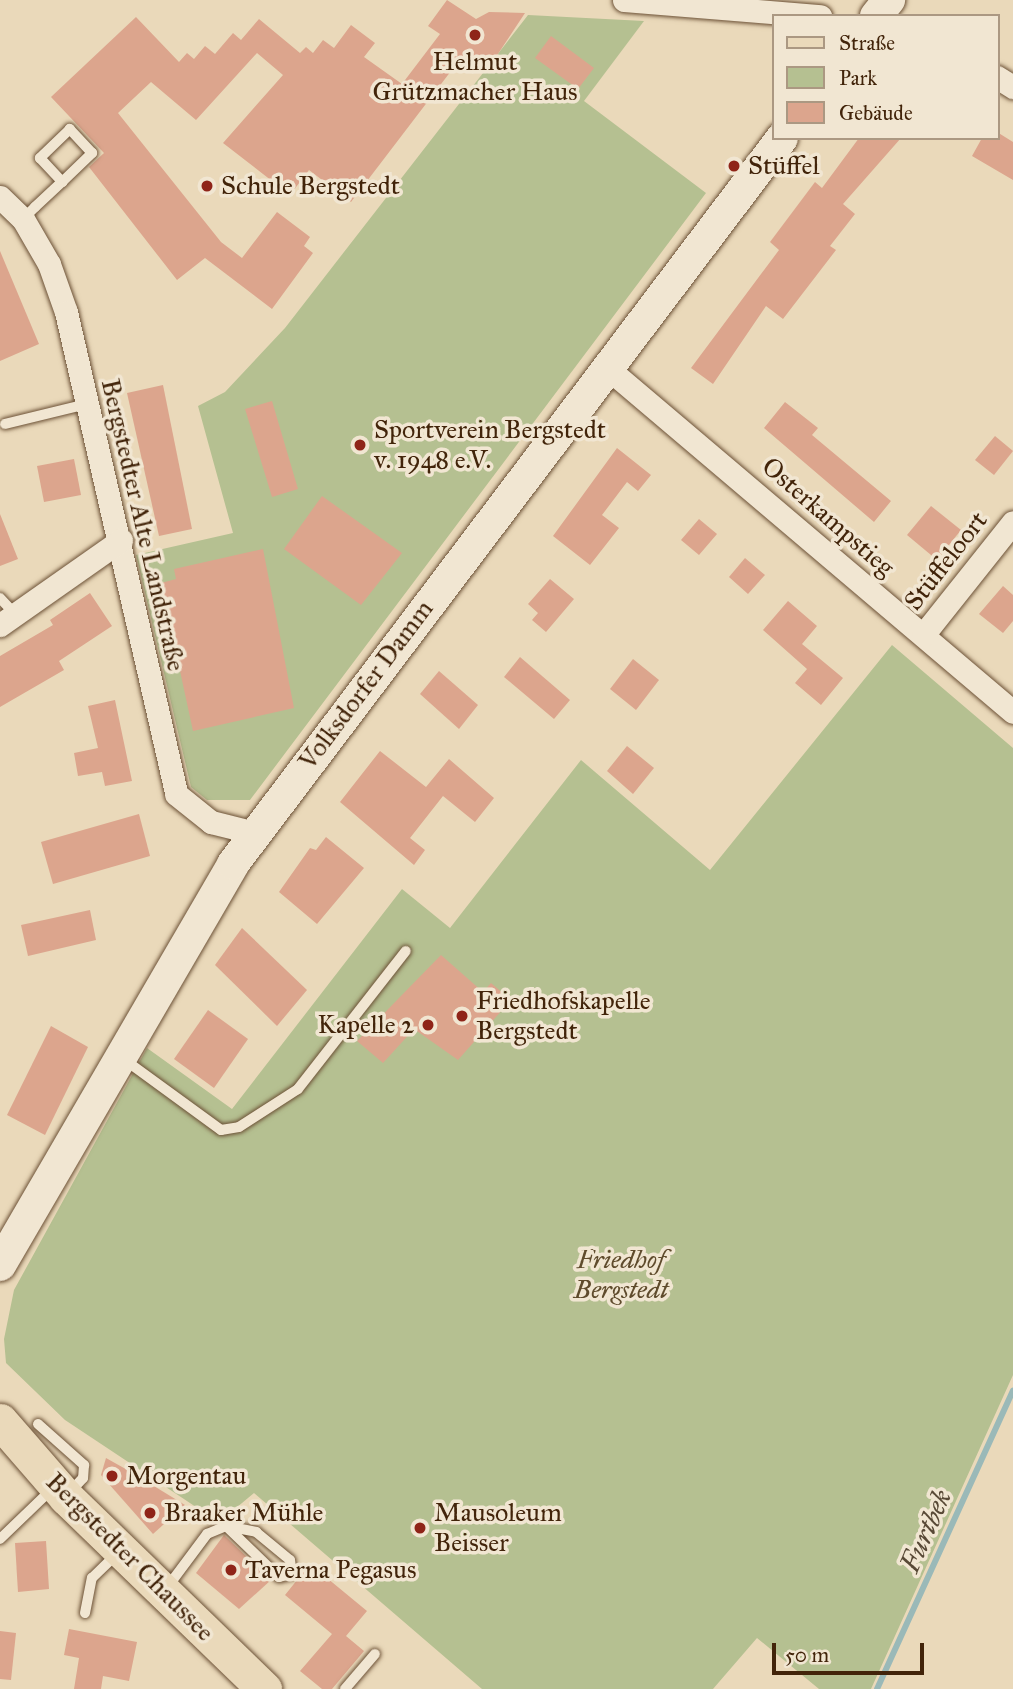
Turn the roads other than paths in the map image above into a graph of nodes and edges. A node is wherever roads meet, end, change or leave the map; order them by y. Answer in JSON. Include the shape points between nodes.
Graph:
{"nodes":[{"id":1,"x":624,"y":0,"type":"edge"},
{"id":2,"x":796,"y":14,"type":"edge"},
{"id":3,"x":780,"y":140,"type":"edge"},
{"id":4,"x":62,"y":182,"type":"junction"},
{"id":5,"x":0,"y":197,"type":"edge"},
{"id":6,"x":23,"y":219,"type":"junction"},
{"id":7,"x":605,"y":366,"type":"junction"},
{"id":8,"x":87,"y":404,"type":"junction"},
{"id":9,"x":5,"y":424,"type":"dead end"},
{"id":10,"x":1013,"y":522,"type":"edge"},
{"id":11,"x":121,"y":540,"type":"junction"},
{"id":12,"x":5,"y":612,"type":"edge"},
{"id":13,"x":923,"y":635,"type":"junction"},
{"id":14,"x":1013,"y":712,"type":"edge"},
{"id":15,"x":255,"y":834,"type":"junction"},
{"id":16,"x":406,"y":951,"type":"dead end"},
{"id":17,"x":122,"y":1058,"type":"junction"},
{"id":18,"x":4,"y":1256,"type":"edge"},
{"id":19,"x":0,"y":1421,"type":"edge"},
{"id":20,"x":38,"y":1424,"type":"dead end"},
{"id":21,"x":61,"y":1491,"type":"junction"},
{"id":22,"x":226,"y":1525,"type":"junction"},
{"id":23,"x":0,"y":1539,"type":"edge"},
{"id":24,"x":121,"y":1550,"type":"junction"},
{"id":25,"x":164,"y":1591,"type":"junction"},
{"id":26,"x":85,"y":1613,"type":"dead end"},
{"id":27,"x":375,"y":1654,"type":"dead end"},
{"id":28,"x":264,"y":1689,"type":"edge"},
{"id":29,"x":345,"y":1689,"type":"edge"}],
"edges":[{"from":1,"to":2,"type":"street"},
{"from":3,"to":7,"type":"main road","name":"Volksdorfer Damm"},
{"from":4,"to":4,"type":"lane","via":[[92,153],[70,129],[40,158]]},
{"from":4,"to":6,"type":"lane"},
{"from":5,"to":6,"type":"street","name":"Bergstedter Alte Landstraße"},
{"from":6,"to":8,"type":"street","name":"Bergstedter Alte Landstraße","via":[[61,300]]},
{"from":7,"to":13,"type":"street","name":"Osterkampstieg"},
{"from":7,"to":15,"type":"main road","name":"Volksdorfer Damm"},
{"from":8,"to":9,"type":"lane"},
{"from":8,"to":11,"type":"street","name":"Bergstedter Alte Landstraße"},
{"from":10,"to":13,"type":"street","name":"Stüffeloort"},
{"from":11,"to":12,"type":"street"},
{"from":11,"to":15,"type":"street","name":"Bergstedter Alte Landstraße","via":[[176,794],[211,822]]},
{"from":13,"to":14,"type":"street","name":"Osterkampstieg"},
{"from":15,"to":17,"type":"main road","name":"Volksdorfer Damm"},
{"from":16,"to":17,"type":"lane","via":[[298,1089],[239,1127],[221,1130]]},
{"from":17,"to":18,"type":"main road","name":"Volksdorfer Damm"},
{"from":19,"to":21,"type":"main road","name":"Bergstedter Chaussee"},
{"from":20,"to":21,"type":"lane","via":[[83,1465],[83,1478]]},
{"from":21,"to":23,"type":"lane"},
{"from":21,"to":24,"type":"main road","name":"Bergstedter Chaussee"},
{"from":22,"to":22,"type":"lane","via":[[257,1532],[290,1560],[292,1574],[279,1577]]},
{"from":22,"to":25,"type":"lane","via":[[207,1534]]},
{"from":24,"to":25,"type":"main road","name":"Bergstedter Chaussee"},
{"from":24,"to":26,"type":"lane","via":[[92,1578]]},
{"from":25,"to":28,"type":"main road","name":"Bergstedter Chaussee"},
{"from":27,"to":29,"type":"lane"}]}
